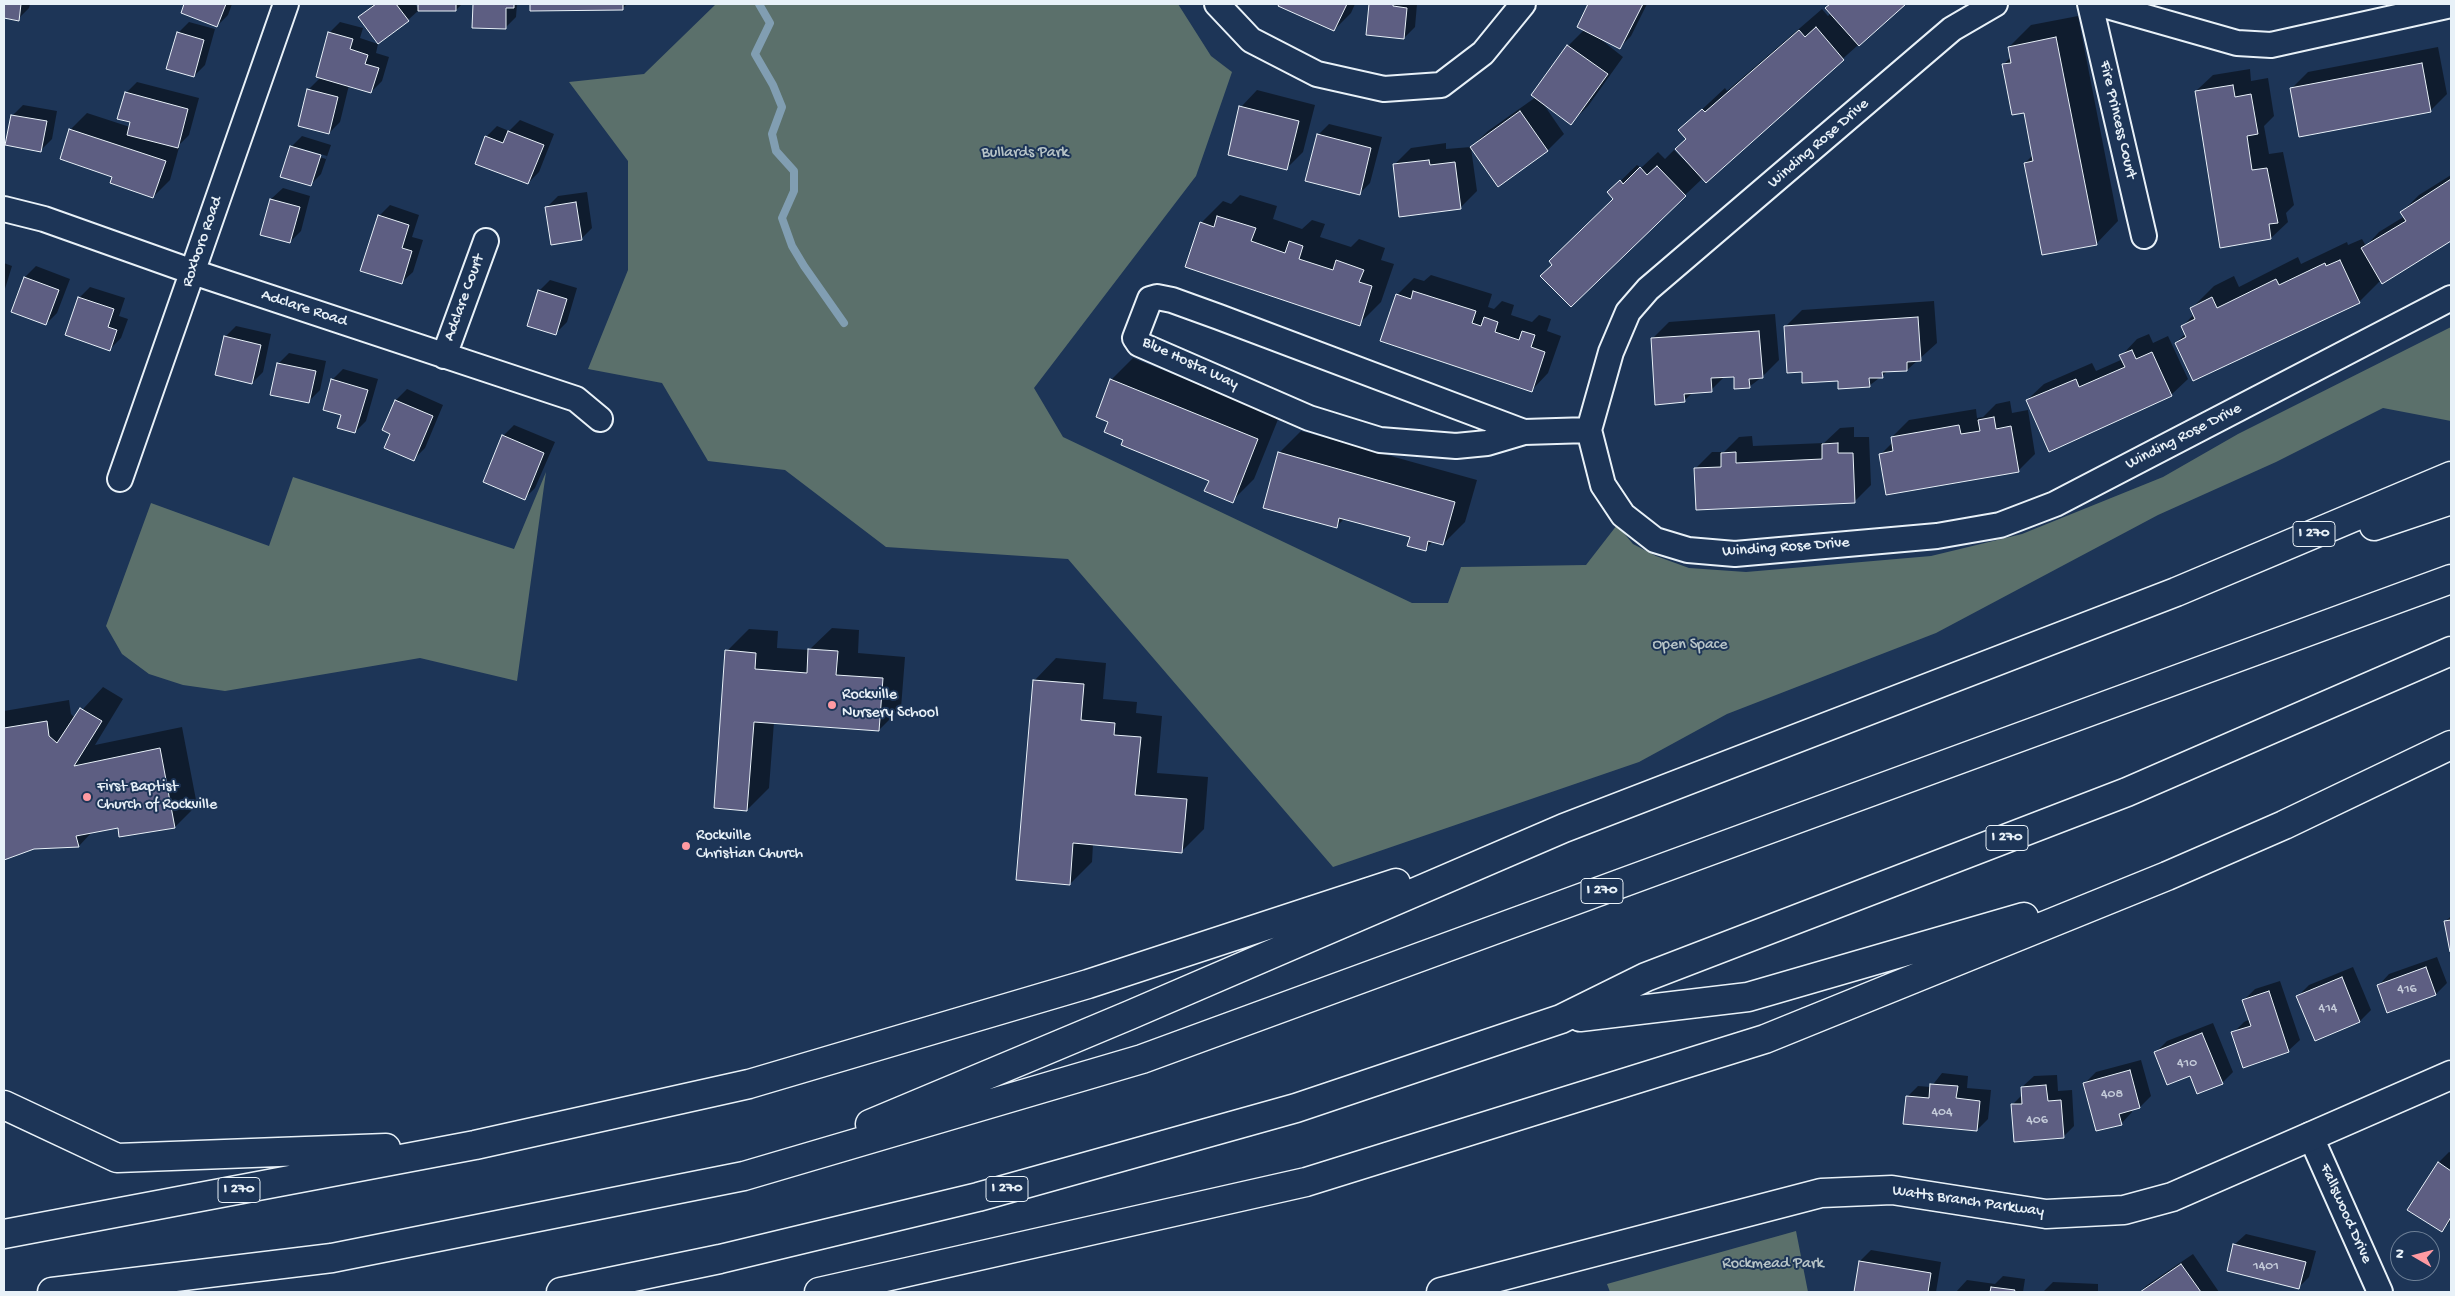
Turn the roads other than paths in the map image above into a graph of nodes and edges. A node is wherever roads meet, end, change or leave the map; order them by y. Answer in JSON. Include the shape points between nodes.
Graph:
{"nodes":[{"id":1,"x":286,"y":4,"type":"edge"},
{"id":2,"x":1217,"y":4,"type":"edge"},
{"id":3,"x":1523,"y":4,"type":"edge"},
{"id":4,"x":1995,"y":4,"type":"edge"},
{"id":5,"x":2090,"y":4,"type":"edge"},
{"id":6,"x":2100,"y":4,"type":"edge"},
{"id":7,"x":2451,"y":5,"type":"edge"},
{"id":8,"x":4,"y":209,"type":"edge"},
{"id":9,"x":2144,"y":236,"type":"dead end"},
{"id":10,"x":486,"y":241,"type":"dead end"},
{"id":11,"x":192,"y":272,"type":"junction"},
{"id":12,"x":2451,"y":298,"type":"edge"},
{"id":13,"x":444,"y":356,"type":"junction"},
{"id":14,"x":600,"y":419,"type":"dead end"},
{"id":15,"x":1589,"y":430,"type":"junction"},
{"id":16,"x":1524,"y":432,"type":"junction"},
{"id":17,"x":2451,"y":476,"type":"edge"},
{"id":18,"x":120,"y":479,"type":"dead end"},
{"id":19,"x":2451,"y":500,"type":"edge"},
{"id":20,"x":2451,"y":579,"type":"edge"},
{"id":21,"x":2176,"y":592,"type":"junction"},
{"id":22,"x":2451,"y":651,"type":"edge"},
{"id":23,"x":2451,"y":744,"type":"edge"},
{"id":24,"x":1564,"y":828,"type":"junction"},
{"id":25,"x":2167,"y":876,"type":"junction"},
{"id":26,"x":1561,"y":1019,"type":"junction"},
{"id":27,"x":2451,"y":1075,"type":"edge"},
{"id":28,"x":4,"y":1106,"type":"edge"},
{"id":29,"x":2310,"y":1135,"type":"junction"},
{"id":30,"x":475,"y":1145,"type":"junction"},
{"id":31,"x":744,"y":1176,"type":"junction"},
{"id":32,"x":4,"y":1234,"type":"edge"},
{"id":33,"x":52,"y":1292,"type":"edge"},
{"id":34,"x":561,"y":1292,"type":"edge"},
{"id":35,"x":819,"y":1292,"type":"edge"},
{"id":36,"x":1441,"y":1292,"type":"edge"},
{"id":37,"x":2380,"y":1292,"type":"edge"}],
"edges":[{"from":1,"to":11,"type":"street","name":"Roxboro Road"},
{"from":2,"to":3,"type":"street","via":[[1251,40],[1316,74],[1384,89],[1441,85],[1482,52]]},
{"from":4,"to":15,"type":"street","name":"Winding Rose Drive","via":[[1952,29],[1648,290],[1628,312],[1621,328]]},
{"from":5,"to":9,"type":"street","name":"Fire Princess Court"},
{"from":6,"to":7,"type":"street","via":[[2238,43],[2271,45]]},
{"from":8,"to":11,"type":"street","name":"Adclare Road","via":[[44,219]]},
{"from":10,"to":13,"type":"street","name":"Adclare Court"},
{"from":11,"to":13,"type":"street","name":"Adclare Road"},
{"from":11,"to":18,"type":"street","name":"Roxboro Road"},
{"from":12,"to":15,"type":"street","name":"Winding Rose Drive","via":[[2055,504],[2000,525],[1937,536],[1735,554],[1688,550],[1655,540],[1623,515],[1603,485]]},
{"from":13,"to":14,"type":"street","name":"Adclare Road","via":[[576,400]]},
{"from":15,"to":16,"type":"street","name":"Blue Hosta Way"},
{"from":16,"to":16,"type":"street","name":"Blue Hosta Way","via":[[1172,300],[1150,299],[1135,338],[1139,344],[1309,418],[1380,440],[1456,446],[1488,443]]},
{"from":17,"to":21,"type":"main road","number":"I 270"},
{"from":19,"to":21,"type":"main road"},
{"from":20,"to":31,"type":"main road","number":"I 270","via":[[1142,1060]]},
{"from":21,"to":24,"type":"main road","number":"I 270"},
{"from":22,"to":26,"type":"main road","number":"I 270","via":[[2127,792],[1646,977]]},
{"from":23,"to":25,"type":"main road","via":[[2284,825]]},
{"from":24,"to":30,"type":"main road","number":"I 270","via":[[1088,984],[749,1084]]},
{"from":24,"to":31,"type":"main road","via":[[1130,1015]]},
{"from":25,"to":26,"type":"main road","via":[[1748,997]]},
{"from":25,"to":35,"type":"main road","via":[[1765,1039],[1316,1179]]},
{"from":26,"to":34,"type":"main road","number":"I 270","via":[[1296,1108],[978,1197],[720,1259]]},
{"from":27,"to":29,"type":"main road","name":"Watts Branch Parkway"},
{"from":28,"to":30,"type":"main road","via":[[116,1158]]},
{"from":29,"to":36,"type":"main road","name":"Watts Branch Parkway","via":[[2172,1196],[2124,1210],[2046,1214],[1892,1190],[1821,1193]]},
{"from":29,"to":37,"type":"street","name":"Fallswood Drive"},
{"from":30,"to":32,"type":"main road","number":"I 270"},
{"from":31,"to":33,"type":"main road","number":"I 270","via":[[332,1258]]}]}
